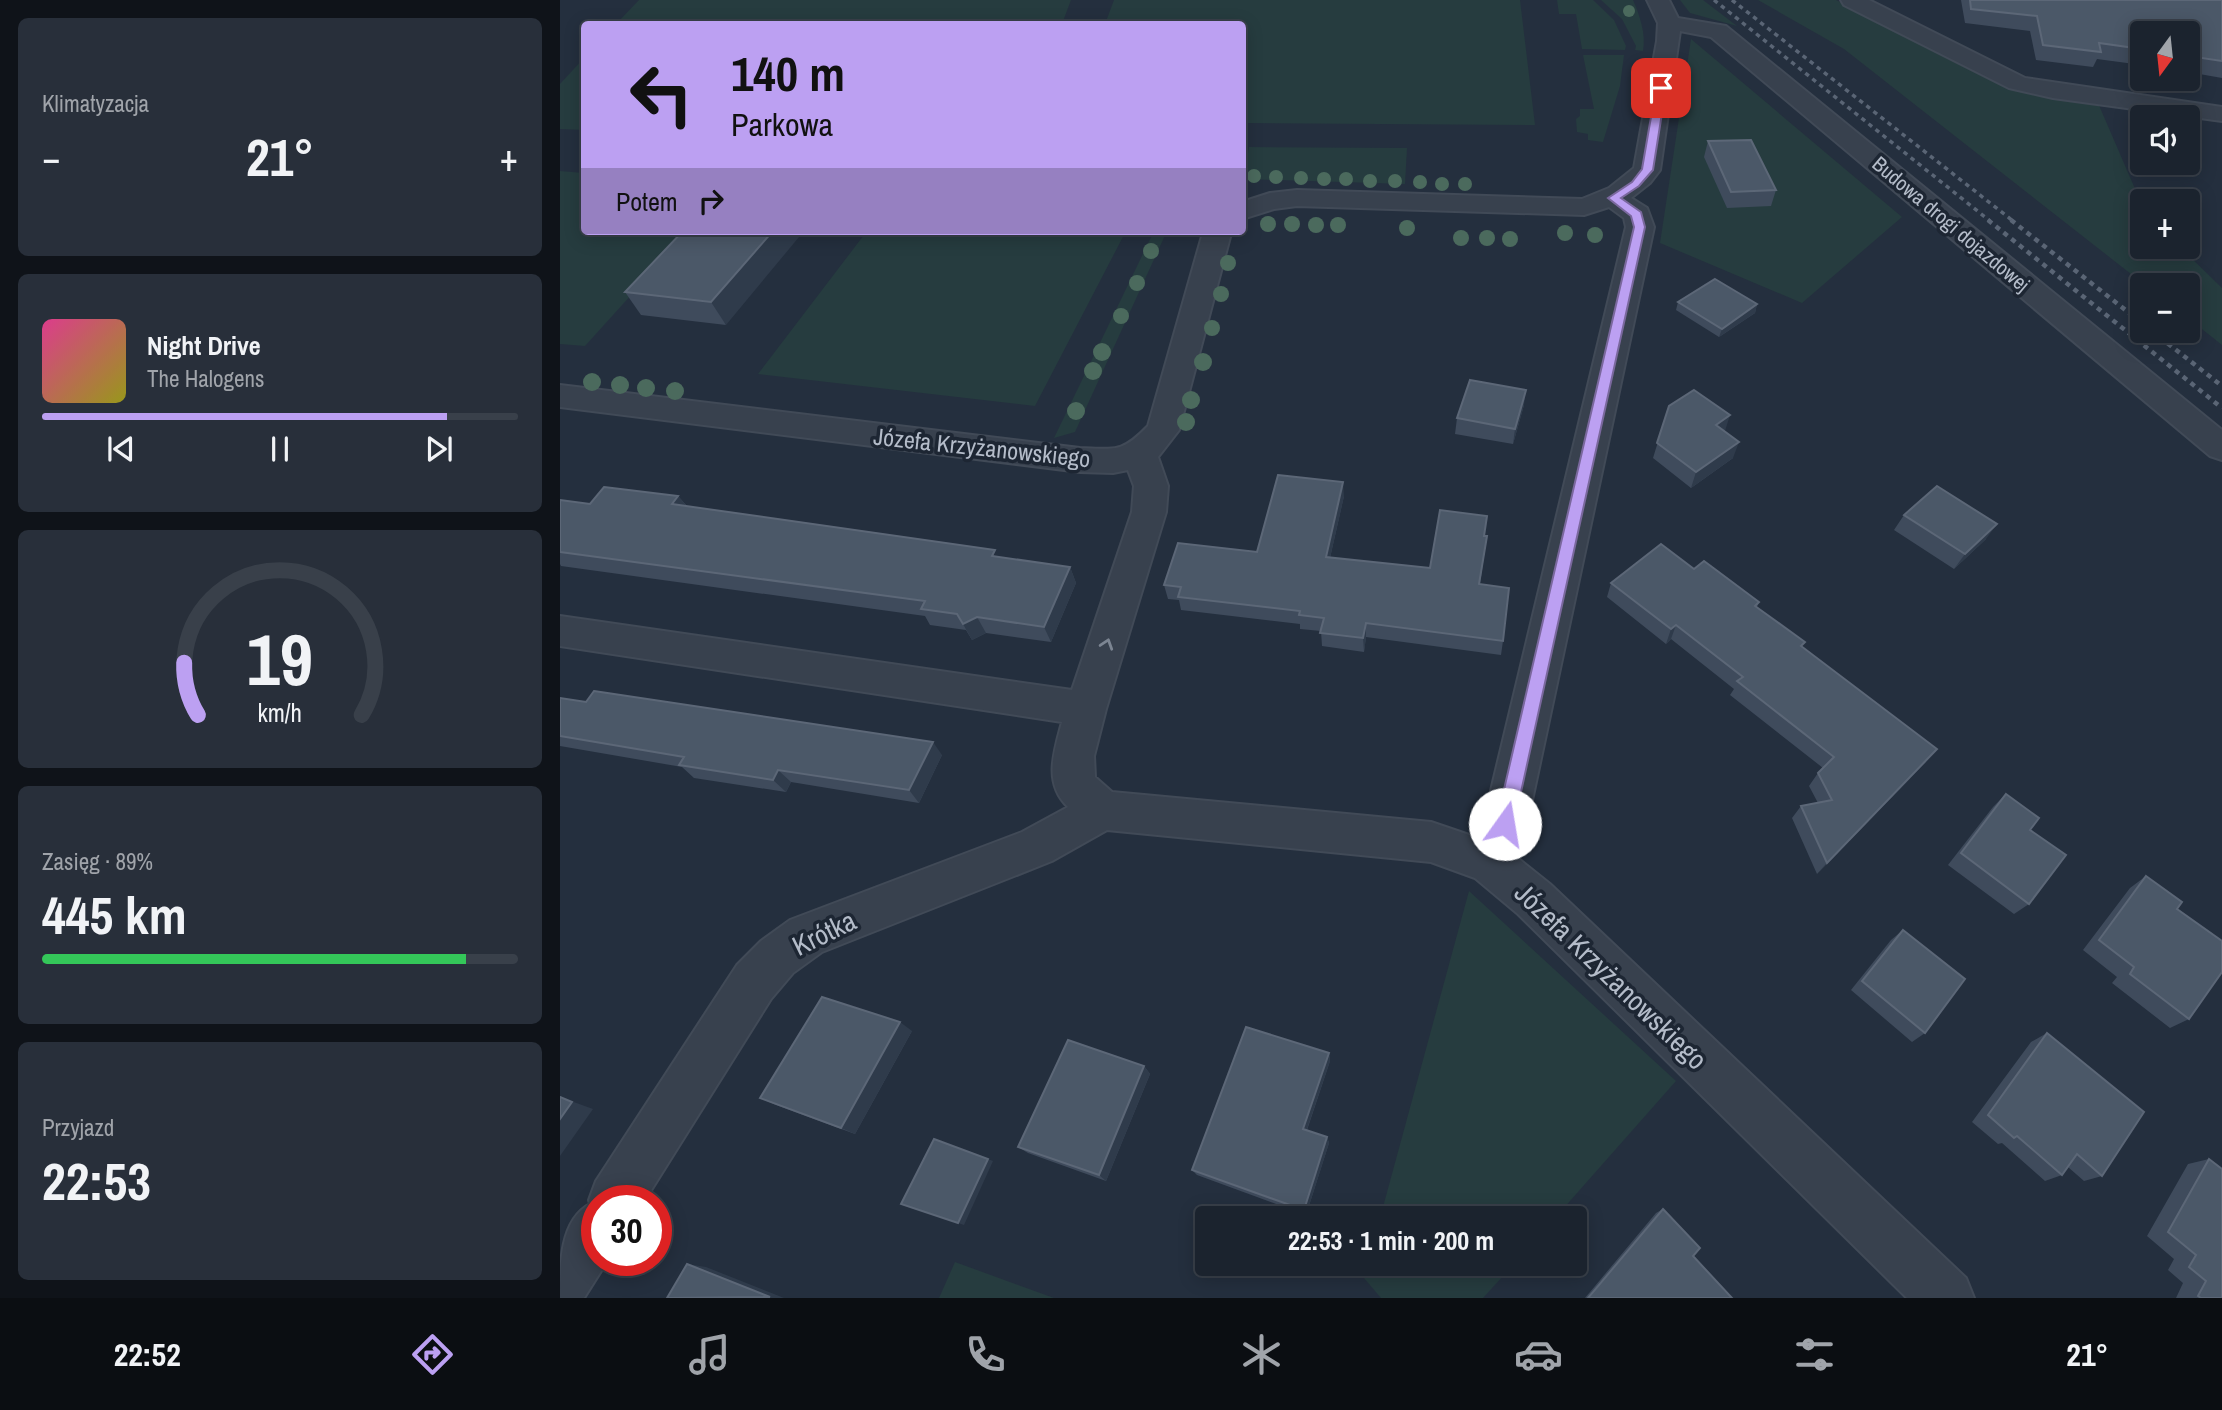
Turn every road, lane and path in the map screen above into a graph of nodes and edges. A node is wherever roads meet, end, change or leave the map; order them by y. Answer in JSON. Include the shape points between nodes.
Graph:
{"nodes":[{"id":1,"x":1852,"y":0,"type":"edge"},
{"id":2,"x":1663,"y":11,"type":"edge"},
{"id":3,"x":2222,"y":114,"type":"edge"},
{"id":4,"x":1613,"y":198,"type":"junction"},
{"id":5,"x":1246,"y":210,"type":"edge"},
{"id":6,"x":1217,"y":235,"type":"edge"},
{"id":7,"x":560,"y":396,"type":"edge"},
{"id":8,"x":2222,"y":448,"type":"edge"},
{"id":9,"x":1140,"y":455,"type":"junction"},
{"id":10,"x":560,"y":631,"type":"edge"},
{"id":11,"x":1086,"y":709,"type":"junction"},
{"id":12,"x":1102,"y":810,"type":"junction"},
{"id":13,"x":1490,"y":863,"type":"junction"},
{"id":14,"x":624,"y":1185,"type":"edge"},
{"id":15,"x":581,"y":1253,"type":"edge"},
{"id":16,"x":560,"y":1286,"type":"edge"},
{"id":17,"x":1946,"y":1298,"type":"edge"}],
"edges":[{"from":1,"to":3,"type":"street","via":[[2017,83]]},
{"from":2,"to":4,"type":"street","via":[[1647,170]]},
{"from":2,"to":8,"type":"street","name":"Budowa drogi dojazdowej","via":[[1718,31]]},
{"from":4,"to":5,"type":"street","via":[[1584,207],[1297,198]]},
{"from":4,"to":13,"type":"street","via":[[1637,214],[1640,227],[1505,824]]},
{"from":6,"to":9,"type":"street","via":[[1163,430]]},
{"from":7,"to":9,"type":"street","name":"Józefa Krzyżanowskiego","via":[[1080,460],[1113,461]]},
{"from":11,"to":9,"type":"street","one_way":true,"via":[[1149,512],[1151,486]]},
{"from":10,"to":11,"type":"street"},
{"from":11,"to":12,"type":"street","via":[[1073,756],[1074,785]]},
{"from":12,"to":13,"type":"street","name":"Józefa Krzyżanowskiego","via":[[1431,842]]},
{"from":12,"to":14,"type":"street","name":"Krótka","via":[[1037,847],[806,936],[777,957],[754,982]]},
{"from":13,"to":17,"type":"street","name":"Józefa Krzyżanowskiego","via":[[1534,899]]},
{"from":15,"to":16,"type":"street"}]}
